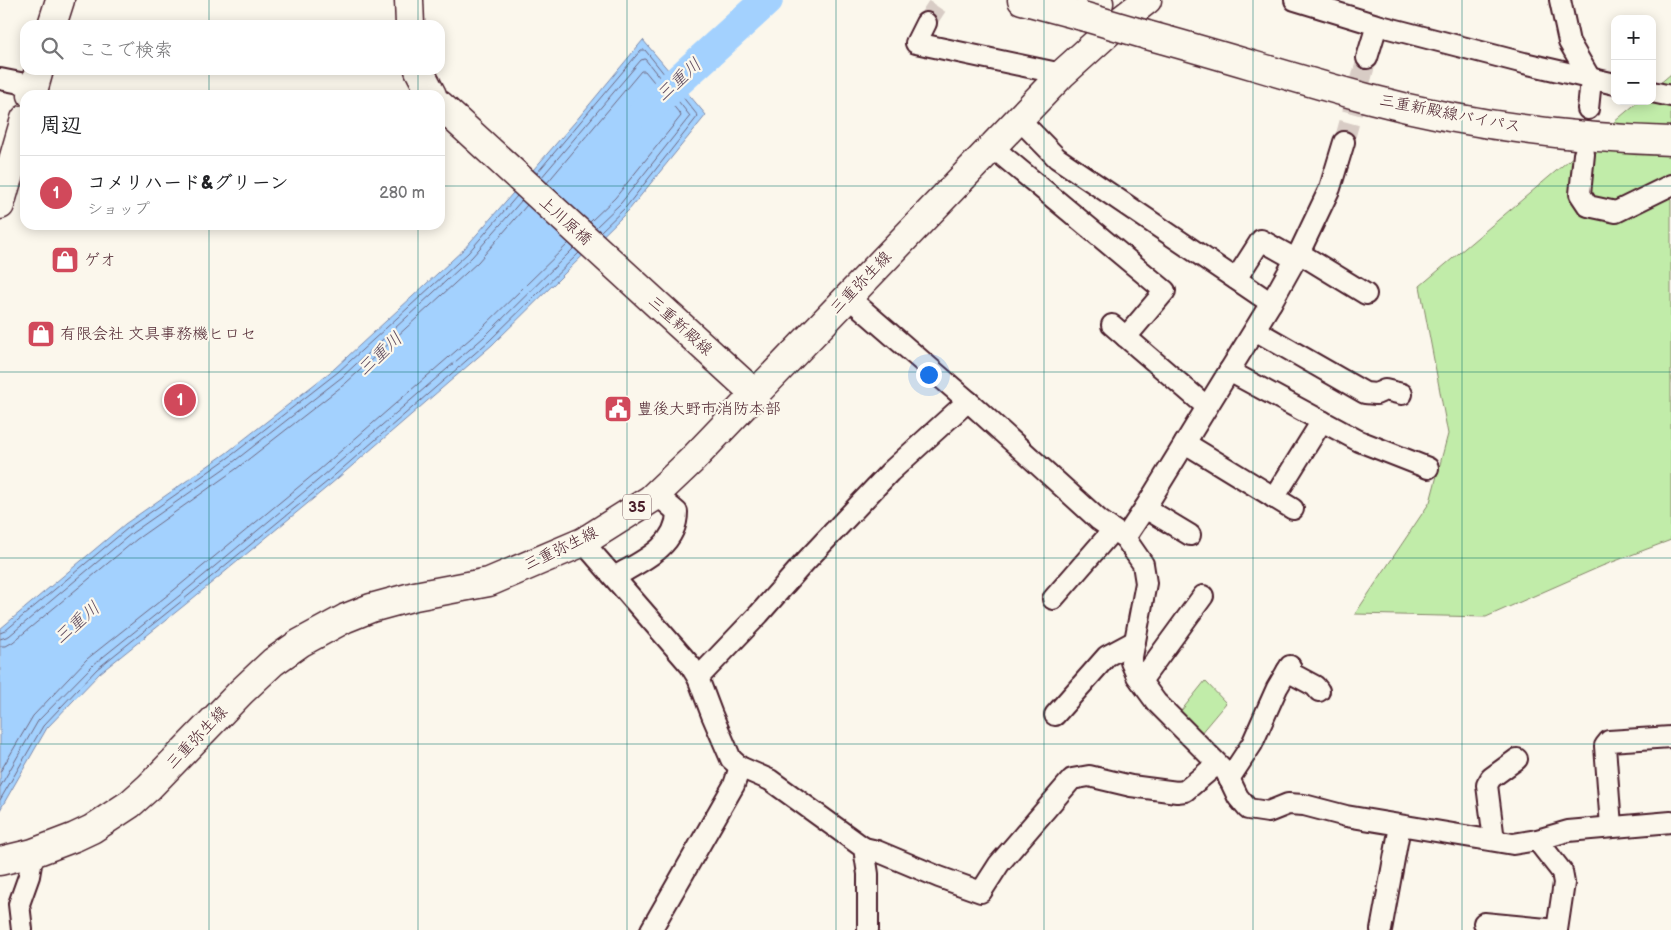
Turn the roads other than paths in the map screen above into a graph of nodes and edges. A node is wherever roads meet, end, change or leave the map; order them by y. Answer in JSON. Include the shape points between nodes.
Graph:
{"nodes":[{"id":1,"x":60,"y":0,"type":"edge"},
{"id":2,"x":409,"y":0,"type":"edge"},
{"id":3,"x":1022,"y":0,"type":"edge"},
{"id":4,"x":1147,"y":0,"type":"edge"},
{"id":5,"x":1295,"y":0,"type":"edge"},
{"id":6,"x":1560,"y":0,"type":"edge"},
{"id":7,"x":1090,"y":6,"type":"edge"},
{"id":8,"x":54,"y":20,"type":"edge"},
{"id":9,"x":410,"y":20,"type":"edge"},
{"id":10,"x":926,"y":23,"type":"tunnel mouth"},
{"id":11,"x":1377,"y":25,"type":"junction"},
{"id":12,"x":1367,"y":58,"type":"tunnel mouth"},
{"id":13,"x":1062,"y":74,"type":"junction"},
{"id":14,"x":422,"y":75,"type":"edge"},
{"id":15,"x":0,"y":79,"type":"edge"},
{"id":16,"x":1591,"y":80,"type":"junction"},
{"id":17,"x":1611,"y":83,"type":"edge"},
{"id":18,"x":35,"y":84,"type":"edge"},
{"id":19,"x":429,"y":90,"type":"edge"},
{"id":20,"x":1656,"y":93,"type":"edge"},
{"id":21,"x":1671,"y":96,"type":"edge"},
{"id":22,"x":1588,"y":109,"type":"dead end"},
{"id":23,"x":445,"y":110,"type":"edge"},
{"id":24,"x":1019,"y":119,"type":"junction"},
{"id":25,"x":20,"y":136,"type":"edge"},
{"id":26,"x":1671,"y":141,"type":"edge"},
{"id":27,"x":1344,"y":142,"type":"tunnel mouth"},
{"id":28,"x":993,"y":145,"type":"junction"},
{"id":29,"x":1584,"y":154,"type":"dead end"},
{"id":30,"x":1671,"y":185,"type":"edge"},
{"id":31,"x":0,"y":205,"type":"edge"},
{"id":32,"x":1297,"y":256,"type":"junction"},
{"id":33,"x":605,"y":257,"type":"joint"},
{"id":34,"x":1236,"y":279,"type":"junction"},
{"id":35,"x":1366,"y":294,"type":"dead end"},
{"id":36,"x":848,"y":297,"type":"junction"},
{"id":37,"x":1271,"y":303,"type":"junction"},
{"id":38,"x":1255,"y":330,"type":"junction"},
{"id":39,"x":1229,"y":371,"type":"junction"},
{"id":40,"x":755,"y":394,"type":"junction"},
{"id":41,"x":1402,"y":394,"type":"dead end"},
{"id":42,"x":968,"y":401,"type":"junction"},
{"id":43,"x":1207,"y":407,"type":"junction"},
{"id":44,"x":1322,"y":421,"type":"junction"},
{"id":45,"x":1185,"y":442,"type":"junction"},
{"id":46,"x":1428,"y":468,"type":"dead end"},
{"id":47,"x":656,"y":494,"type":"junction"},
{"id":48,"x":1274,"y":498,"type":"junction"},
{"id":49,"x":1146,"y":508,"type":"junction"},
{"id":50,"x":1292,"y":509,"type":"dead end"},
{"id":51,"x":1119,"y":534,"type":"junction"},
{"id":52,"x":1190,"y":536,"type":"dead end"},
{"id":53,"x":583,"y":542,"type":"junction"},
{"id":54,"x":614,"y":577,"type":"junction"},
{"id":55,"x":1203,"y":596,"type":"dead end"},
{"id":56,"x":1053,"y":599,"type":"dead end"},
{"id":57,"x":1135,"y":641,"type":"junction"},
{"id":58,"x":698,"y":678,"type":"junction"},
{"id":59,"x":1141,"y":681,"type":"junction"},
{"id":60,"x":1319,"y":691,"type":"dead end"},
{"id":61,"x":1055,"y":715,"type":"dead end"},
{"id":62,"x":1671,"y":736,"type":"edge"},
{"id":63,"x":1517,"y":759,"type":"dead end"},
{"id":64,"x":1217,"y":764,"type":"junction"},
{"id":65,"x":740,"y":767,"type":"junction"},
{"id":66,"x":1229,"y":779,"type":"junction"},
{"id":67,"x":1671,"y":822,"type":"edge"},
{"id":68,"x":1400,"y":826,"type":"junction"},
{"id":69,"x":1611,"y":826,"type":"junction"},
{"id":70,"x":1494,"y":840,"type":"junction"},
{"id":71,"x":1537,"y":840,"type":"junction"},
{"id":72,"x":864,"y":848,"type":"junction"},
{"id":73,"x":19,"y":857,"type":"edge"},
{"id":74,"x":1484,"y":924,"type":"dead end"},
{"id":75,"x":22,"y":930,"type":"edge"},
{"id":76,"x":651,"y":930,"type":"edge"},
{"id":77,"x":868,"y":930,"type":"edge"},
{"id":78,"x":1381,"y":930,"type":"edge"},
{"id":79,"x":1557,"y":930,"type":"edge"}],
"edges":[{"from":1,"to":8,"type":"main road"},
{"from":2,"to":9,"type":"main road"},
{"from":3,"to":7,"type":"main road","name":"三重新殿線バイパス"},
{"from":4,"to":13,"type":"main road","name":"三重弥生線","number":"35"},
{"from":5,"to":11,"type":"street"},
{"from":6,"to":16,"type":"street","via":[[1568,42]]},
{"from":7,"to":26,"type":"main road","name":"三重新殿線バイパス","via":[[1152,31],[1366,98],[1449,116],[1587,137]]},
{"from":10,"to":13,"type":"street","via":[[916,42]]},
{"from":11,"to":12,"type":"street"},
{"from":11,"to":16,"type":"street"},
{"from":13,"to":24,"type":"main road","name":"三重弥生線","number":"35"},
{"from":14,"to":19,"type":"main road"},
{"from":15,"to":18,"type":"street"},
{"from":16,"to":17,"type":"street"},
{"from":16,"to":22,"type":"street"},
{"from":20,"to":21,"type":"street"},
{"from":23,"to":33,"type":"main road","name":"上川原橋"},
{"from":24,"to":28,"type":"main road","name":"三重弥生線","number":"35"},
{"from":24,"to":34,"type":"street","via":[[1057,158]]},
{"from":25,"to":31,"type":"main road"},
{"from":27,"to":32,"type":"street","via":[[1330,188]]},
{"from":28,"to":36,"type":"main road","name":"三重弥生線","number":"35"},
{"from":28,"to":43,"type":"street","via":[[1165,291],[1119,331]]},
{"from":29,"to":30,"type":"street","via":[[1580,194],[1588,206],[1616,212]]},
{"from":32,"to":34,"type":"street","via":[[1261,240]]},
{"from":32,"to":35,"type":"street"},
{"from":32,"to":37,"type":"street"},
{"from":33,"to":40,"type":"main road","name":"三重新殿線"},
{"from":34,"to":37,"type":"street"},
{"from":36,"to":40,"type":"main road","name":"三重弥生線","number":"35"},
{"from":36,"to":42,"type":"street"},
{"from":37,"to":38,"type":"street"},
{"from":38,"to":39,"type":"street"},
{"from":38,"to":41,"type":"street","via":[[1364,393],[1376,394],[1385,390]]},
{"from":39,"to":43,"type":"street"},
{"from":39,"to":44,"type":"street"},
{"from":40,"to":47,"type":"main road","name":"三重弥生線","number":"35"},
{"from":42,"to":51,"type":"street","via":[[1099,520]]},
{"from":42,"to":58,"type":"street","via":[[890,472]]},
{"from":43,"to":45,"type":"street"},
{"from":44,"to":46,"type":"street","via":[[1359,441]]},
{"from":44,"to":48,"type":"street"},
{"from":45,"to":48,"type":"street"},
{"from":45,"to":49,"type":"street"},
{"from":47,"to":53,"type":"main road","name":"三重弥生線","number":"35"},
{"from":47,"to":54,"type":"street","via":[[677,512],[677,522],[670,536],[658,551]]},
{"from":48,"to":50,"type":"street"},
{"from":49,"to":51,"type":"street"},
{"from":49,"to":52,"type":"street"},
{"from":51,"to":56,"type":"street"},
{"from":51,"to":57,"type":"street","via":[[1143,564],[1146,582]]},
{"from":53,"to":54,"type":"street"},
{"from":53,"to":73,"type":"main road","name":"三重弥生線","number":"35","via":[[489,582],[371,608],[317,633],[273,662],[130,804],[92,829]]},
{"from":54,"to":58,"type":"street"},
{"from":55,"to":59,"type":"street"},
{"from":57,"to":59,"type":"street","via":[[1131,662]]},
{"from":57,"to":61,"type":"street","via":[[1106,656]]},
{"from":58,"to":65,"type":"street","via":[[731,759]]},
{"from":59,"to":64,"type":"street","via":[[1156,702]]},
{"from":60,"to":66,"type":"street","via":[[1289,668],[1252,744]]},
{"from":62,"to":69,"type":"street","via":[[1609,741],[1605,746]]},
{"from":63,"to":70,"type":"street","via":[[1491,778],[1487,785]]},
{"from":64,"to":66,"type":"street"},
{"from":64,"to":72,"type":"street","via":[[1185,791],[1177,792],[1089,776],[1072,779],[999,864],[981,892]]},
{"from":65,"to":72,"type":"street","via":[[770,780]]},
{"from":65,"to":76,"type":"street","via":[[734,785]]},
{"from":66,"to":68,"type":"street","via":[[1248,809],[1268,812],[1288,804],[1304,805]]},
{"from":67,"to":69,"type":"street"},
{"from":68,"to":70,"type":"street"},
{"from":68,"to":78,"type":"street"},
{"from":69,"to":71,"type":"street","via":[[1568,831]]},
{"from":70,"to":71,"type":"street","via":[[1513,844]]},
{"from":71,"to":79,"type":"street","via":[[1562,872],[1564,883]]},
{"from":72,"to":77,"type":"street","via":[[868,874]]},
{"from":73,"to":75,"type":"street","via":[[29,876],[19,904]]},
{"from":74,"to":79,"type":"street"}]}
